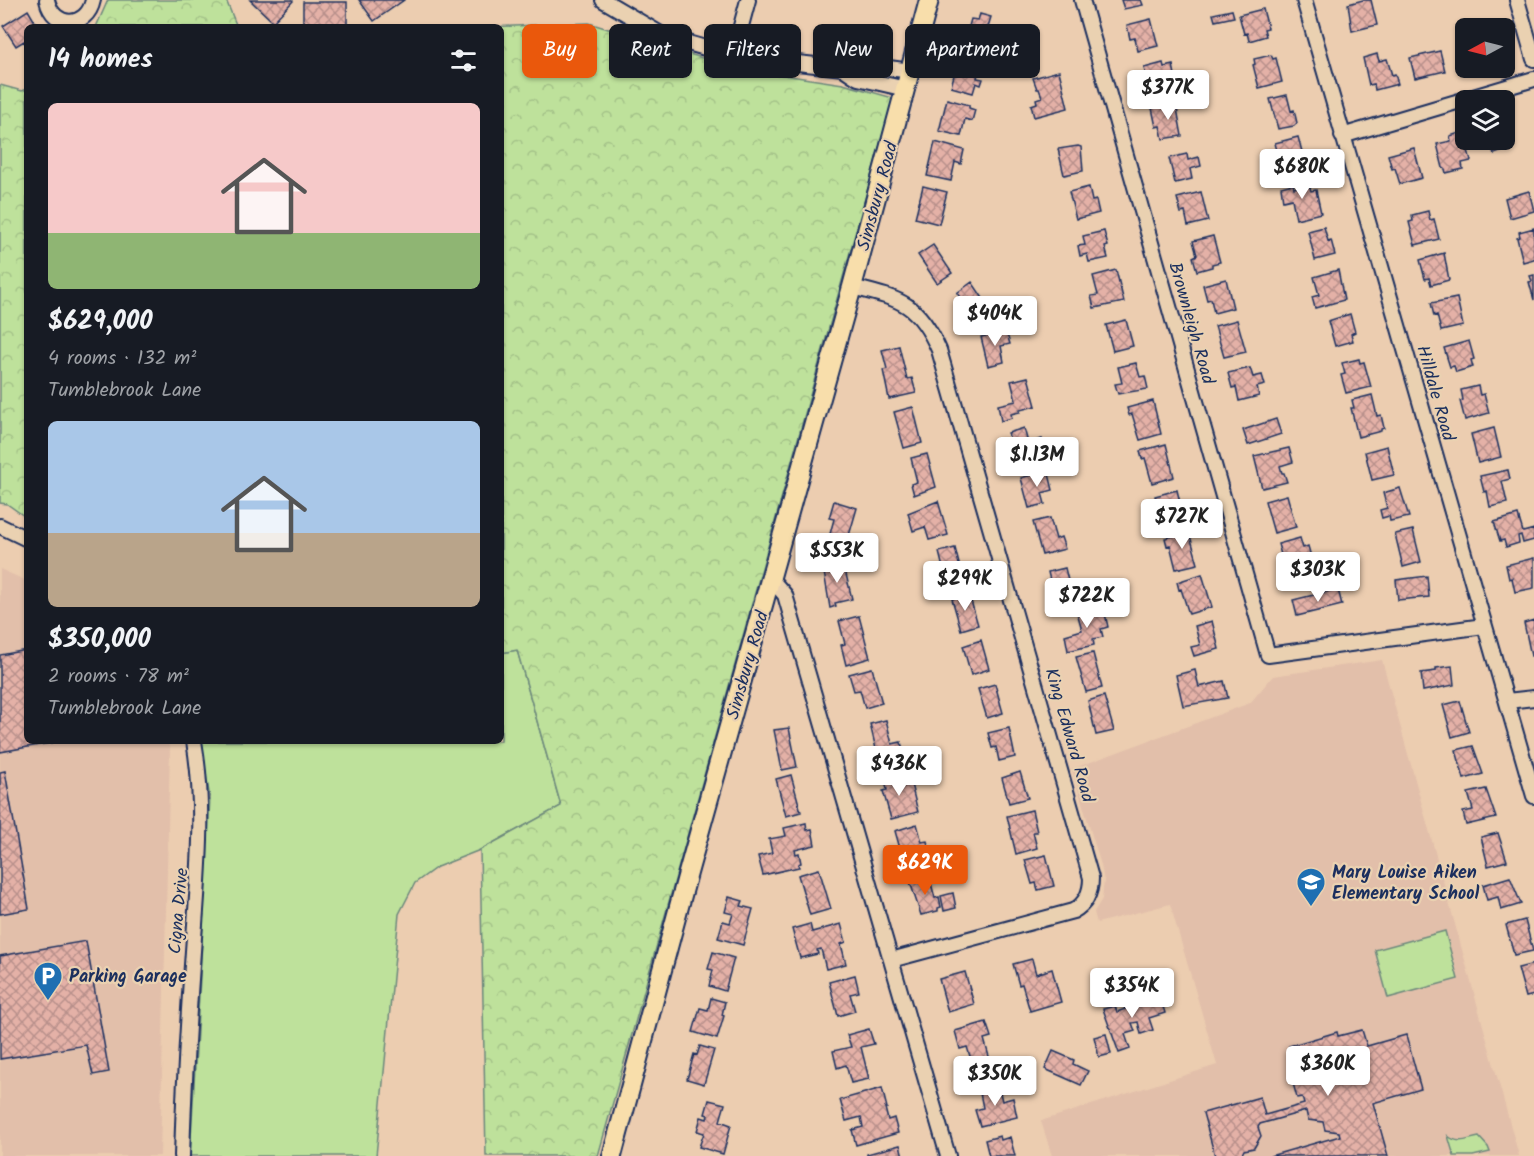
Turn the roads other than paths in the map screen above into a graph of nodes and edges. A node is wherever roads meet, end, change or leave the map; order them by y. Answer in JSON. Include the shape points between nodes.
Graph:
{"nodes":[{"id":1,"x":47,"y":0,"type":"edge"},
{"id":2,"x":93,"y":0,"type":"edge"},
{"id":3,"x":603,"y":0,"type":"edge"},
{"id":4,"x":748,"y":0,"type":"edge"},
{"id":5,"x":930,"y":0,"type":"edge"},
{"id":6,"x":1082,"y":0,"type":"edge"},
{"id":7,"x":1304,"y":0,"type":"edge"},
{"id":8,"x":1517,"y":0,"type":"edge"},
{"id":9,"x":742,"y":24,"type":"edge"},
{"id":10,"x":923,"y":24,"type":"edge"},
{"id":11,"x":704,"y":48,"type":"edge"},
{"id":12,"x":1534,"y":59,"type":"edge"},
{"id":13,"x":858,"y":78,"type":"edge"},
{"id":14,"x":908,"y":78,"type":"edge"},
{"id":15,"x":1534,"y":79,"type":"edge"},
{"id":16,"x":906,"y":89,"type":"junction"},
{"id":17,"x":1342,"y":136,"type":"junction"},
{"id":18,"x":852,"y":286,"type":"junction"},
{"id":19,"x":0,"y":526,"type":"edge"},
{"id":20,"x":24,"y":538,"type":"edge"},
{"id":21,"x":771,"y":579,"type":"junction"},
{"id":22,"x":1484,"y":626,"type":"junction"},
{"id":23,"x":1534,"y":698,"type":"edge"},
{"id":24,"x":1507,"y":701,"type":"junction"},
{"id":25,"x":195,"y":744,"type":"edge"},
{"id":26,"x":1534,"y":796,"type":"edge"},
{"id":27,"x":891,"y":960,"type":"junction"},
{"id":28,"x":182,"y":1156,"type":"edge"},
{"id":29,"x":612,"y":1156,"type":"edge"},
{"id":30,"x":948,"y":1156,"type":"edge"}],
"edges":[{"from":1,"to":2,"type":"street","via":[[53,15],[66,22],[81,20]]},
{"from":3,"to":11,"type":"street","via":[[664,36]]},
{"from":4,"to":9,"type":"street"},
{"from":5,"to":10,"type":"main road","name":"Simsbury Road"},
{"from":6,"to":22,"type":"street","name":"Brownleigh Road","via":[[1268,655]]},
{"from":7,"to":17,"type":"street","name":"Hilldale Road"},
{"from":8,"to":12,"type":"street"},
{"from":13,"to":16,"type":"street"},
{"from":14,"to":16,"type":"main road","name":"Simsbury Road"},
{"from":15,"to":17,"type":"street"},
{"from":16,"to":18,"type":"main road","name":"Simsbury Road"},
{"from":17,"to":22,"type":"street","name":"Hilldale Road"},
{"from":18,"to":21,"type":"main road","name":"Simsbury Road"},
{"from":18,"to":27,"type":"street","name":"King Edward Road","via":[[909,307],[922,318],[939,350],[1089,868],[1091,887],[1089,896],[1073,911]]},
{"from":19,"to":20,"type":"street"},
{"from":21,"to":27,"type":"street","via":[[785,595]]},
{"from":21,"to":29,"type":"main road","name":"Simsbury Road"},
{"from":22,"to":24,"type":"street","name":"Hilldale Road"},
{"from":23,"to":24,"type":"street"},
{"from":24,"to":26,"type":"street","name":"Hilldale Road"},
{"from":25,"to":28,"type":"street","name":"Cigna Drive","via":[[200,776],[201,854]]},
{"from":27,"to":30,"type":"street"}]}
